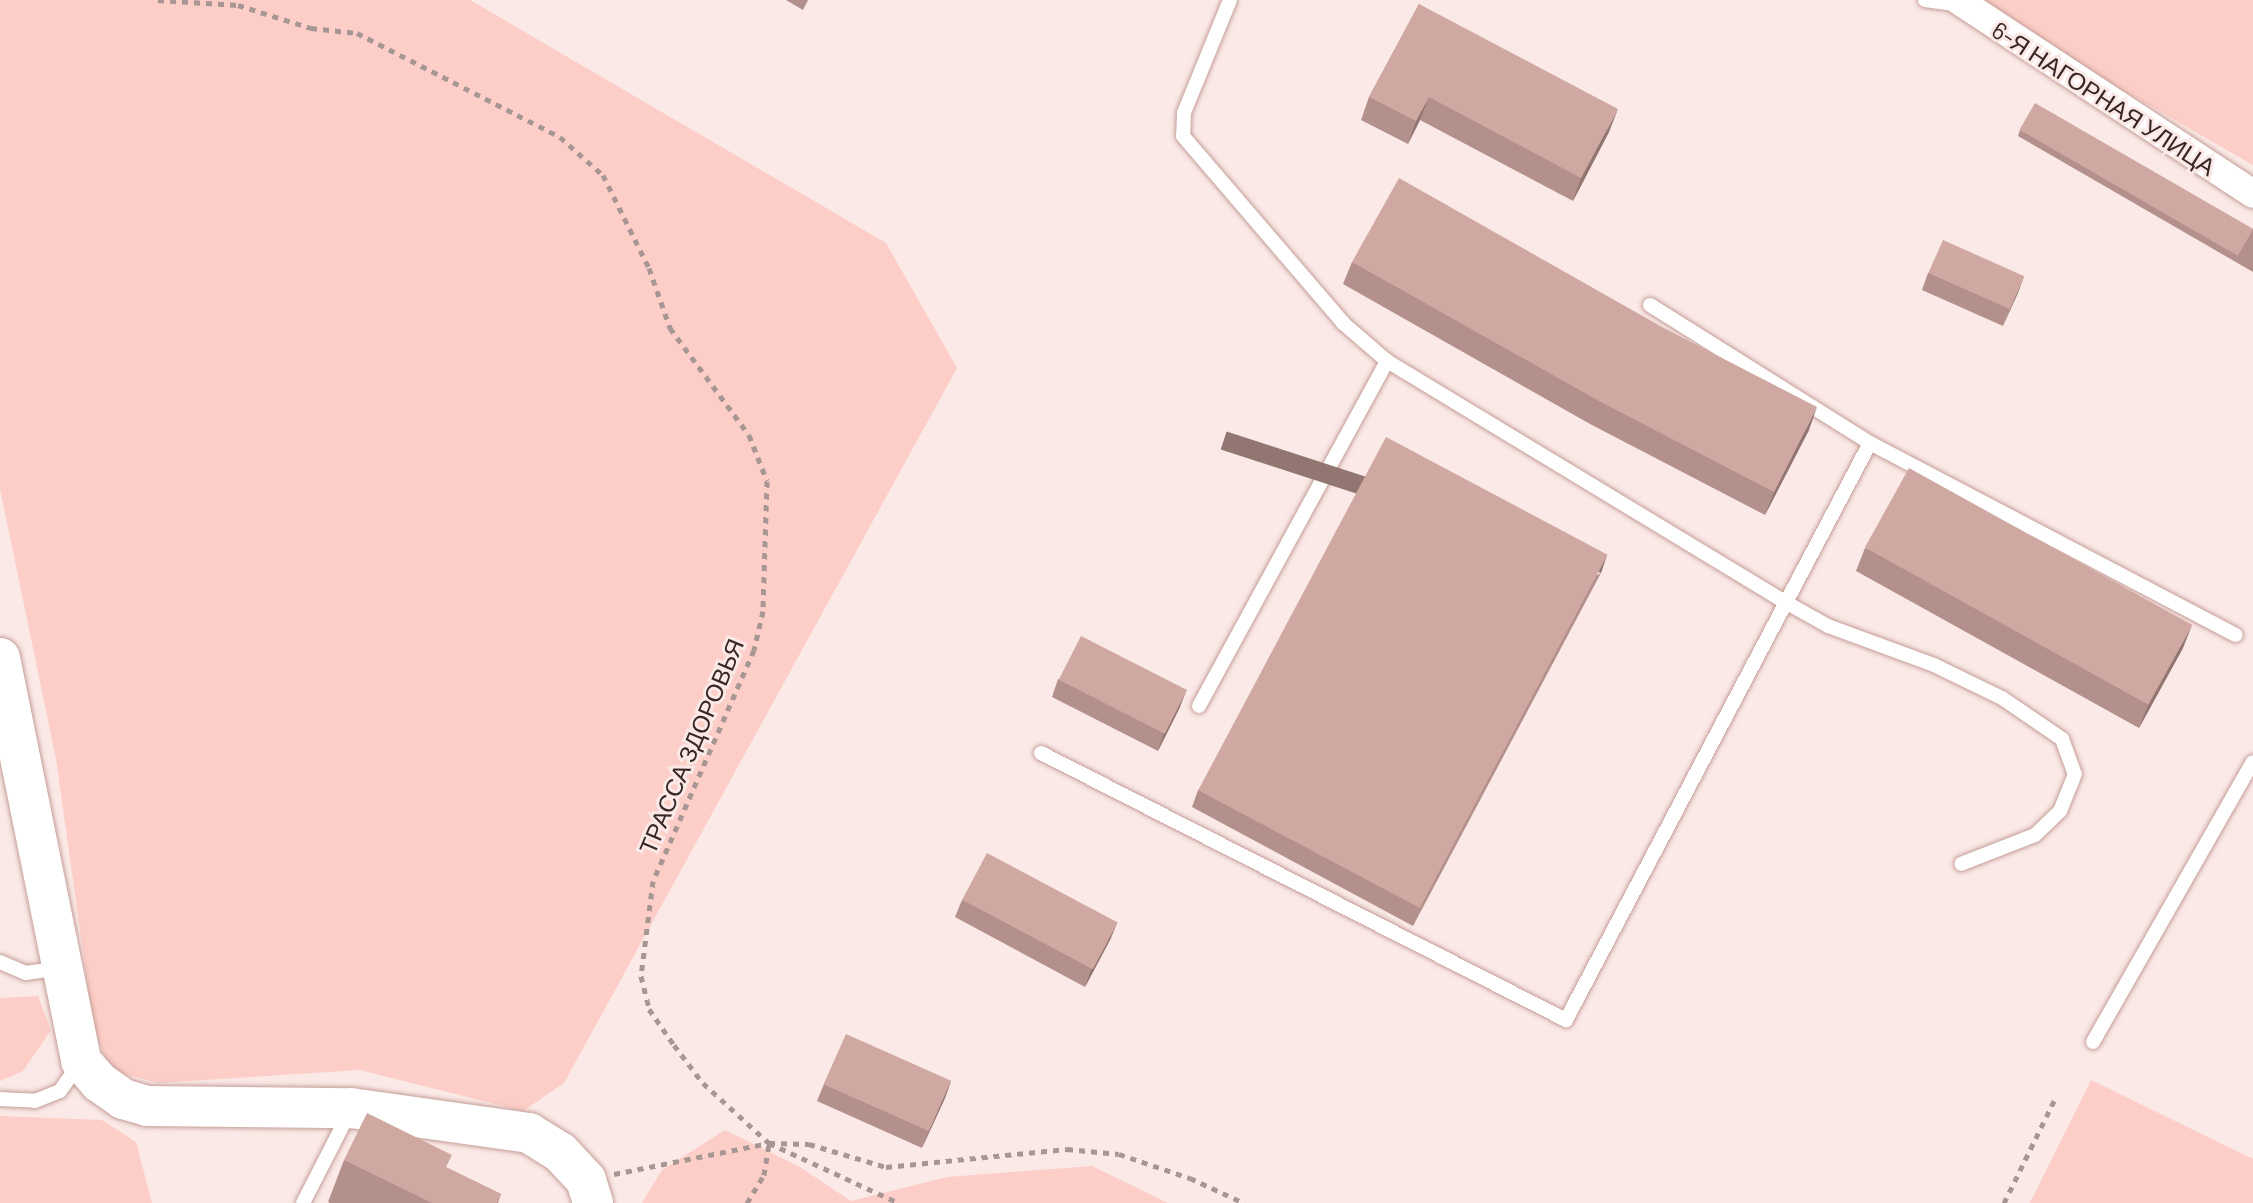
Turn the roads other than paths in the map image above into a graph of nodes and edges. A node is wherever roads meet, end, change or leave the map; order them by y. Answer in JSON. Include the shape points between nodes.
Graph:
{"nodes":[{"id":1,"x":1230,"y":0,"type":"edge"},
{"id":2,"x":1925,"y":0,"type":"edge"},
{"id":3,"x":1959,"y":3,"type":"edge"},
{"id":4,"x":2253,"y":194,"type":"edge"},
{"id":5,"x":1650,"y":305,"type":"dead end"},
{"id":6,"x":1387,"y":361,"type":"junction"},
{"id":7,"x":1870,"y":443,"type":"junction"},
{"id":8,"x":1787,"y":603,"type":"junction"},
{"id":9,"x":2236,"y":635,"type":"dead end"},
{"id":10,"x":0,"y":658,"type":"edge"},
{"id":11,"x":1199,"y":706,"type":"dead end"},
{"id":12,"x":1041,"y":753,"type":"dead end"},
{"id":13,"x":2253,"y":762,"type":"edge"},
{"id":14,"x":1961,"y":864,"type":"dead end"},
{"id":15,"x":0,"y":962,"type":"edge"},
{"id":16,"x":62,"y":968,"type":"junction"},
{"id":17,"x":2093,"y":1042,"type":"dead end"},
{"id":18,"x":81,"y":1061,"type":"junction"},
{"id":19,"x":0,"y":1099,"type":"edge"},
{"id":20,"x":351,"y":1108,"type":"junction"},
{"id":21,"x":589,"y":1191,"type":"edge"},
{"id":22,"x":303,"y":1203,"type":"edge"}],
"edges":[{"from":1,"to":6,"type":"lane","via":[[1184,113],[1183,136],[1311,289]]},
{"from":2,"to":3,"type":"lane"},
{"from":3,"to":4,"type":"street","name":"6-Я НАГОРНАЯ УЛИЦА"},
{"from":5,"to":7,"type":"lane"},
{"from":6,"to":8,"type":"lane"},
{"from":6,"to":11,"type":"lane"},
{"from":7,"to":8,"type":"lane"},
{"from":7,"to":9,"type":"lane"},
{"from":8,"to":12,"type":"lane","via":[[1566,1020]]},
{"from":8,"to":14,"type":"lane","via":[[1828,626],[1934,665],[2002,698],[2062,739],[2075,774],[2060,811],[2035,835]]},
{"from":10,"to":16,"type":"street"},
{"from":13,"to":17,"type":"lane"},
{"from":15,"to":16,"type":"lane","via":[[26,973]]},
{"from":16,"to":18,"type":"street"},
{"from":18,"to":19,"type":"lane","via":[[60,1091],[35,1101]]},
{"from":18,"to":20,"type":"street","via":[[123,1099],[147,1106]]},
{"from":20,"to":21,"type":"street","via":[[529,1133],[560,1152]]},
{"from":20,"to":22,"type":"lane"}]}
